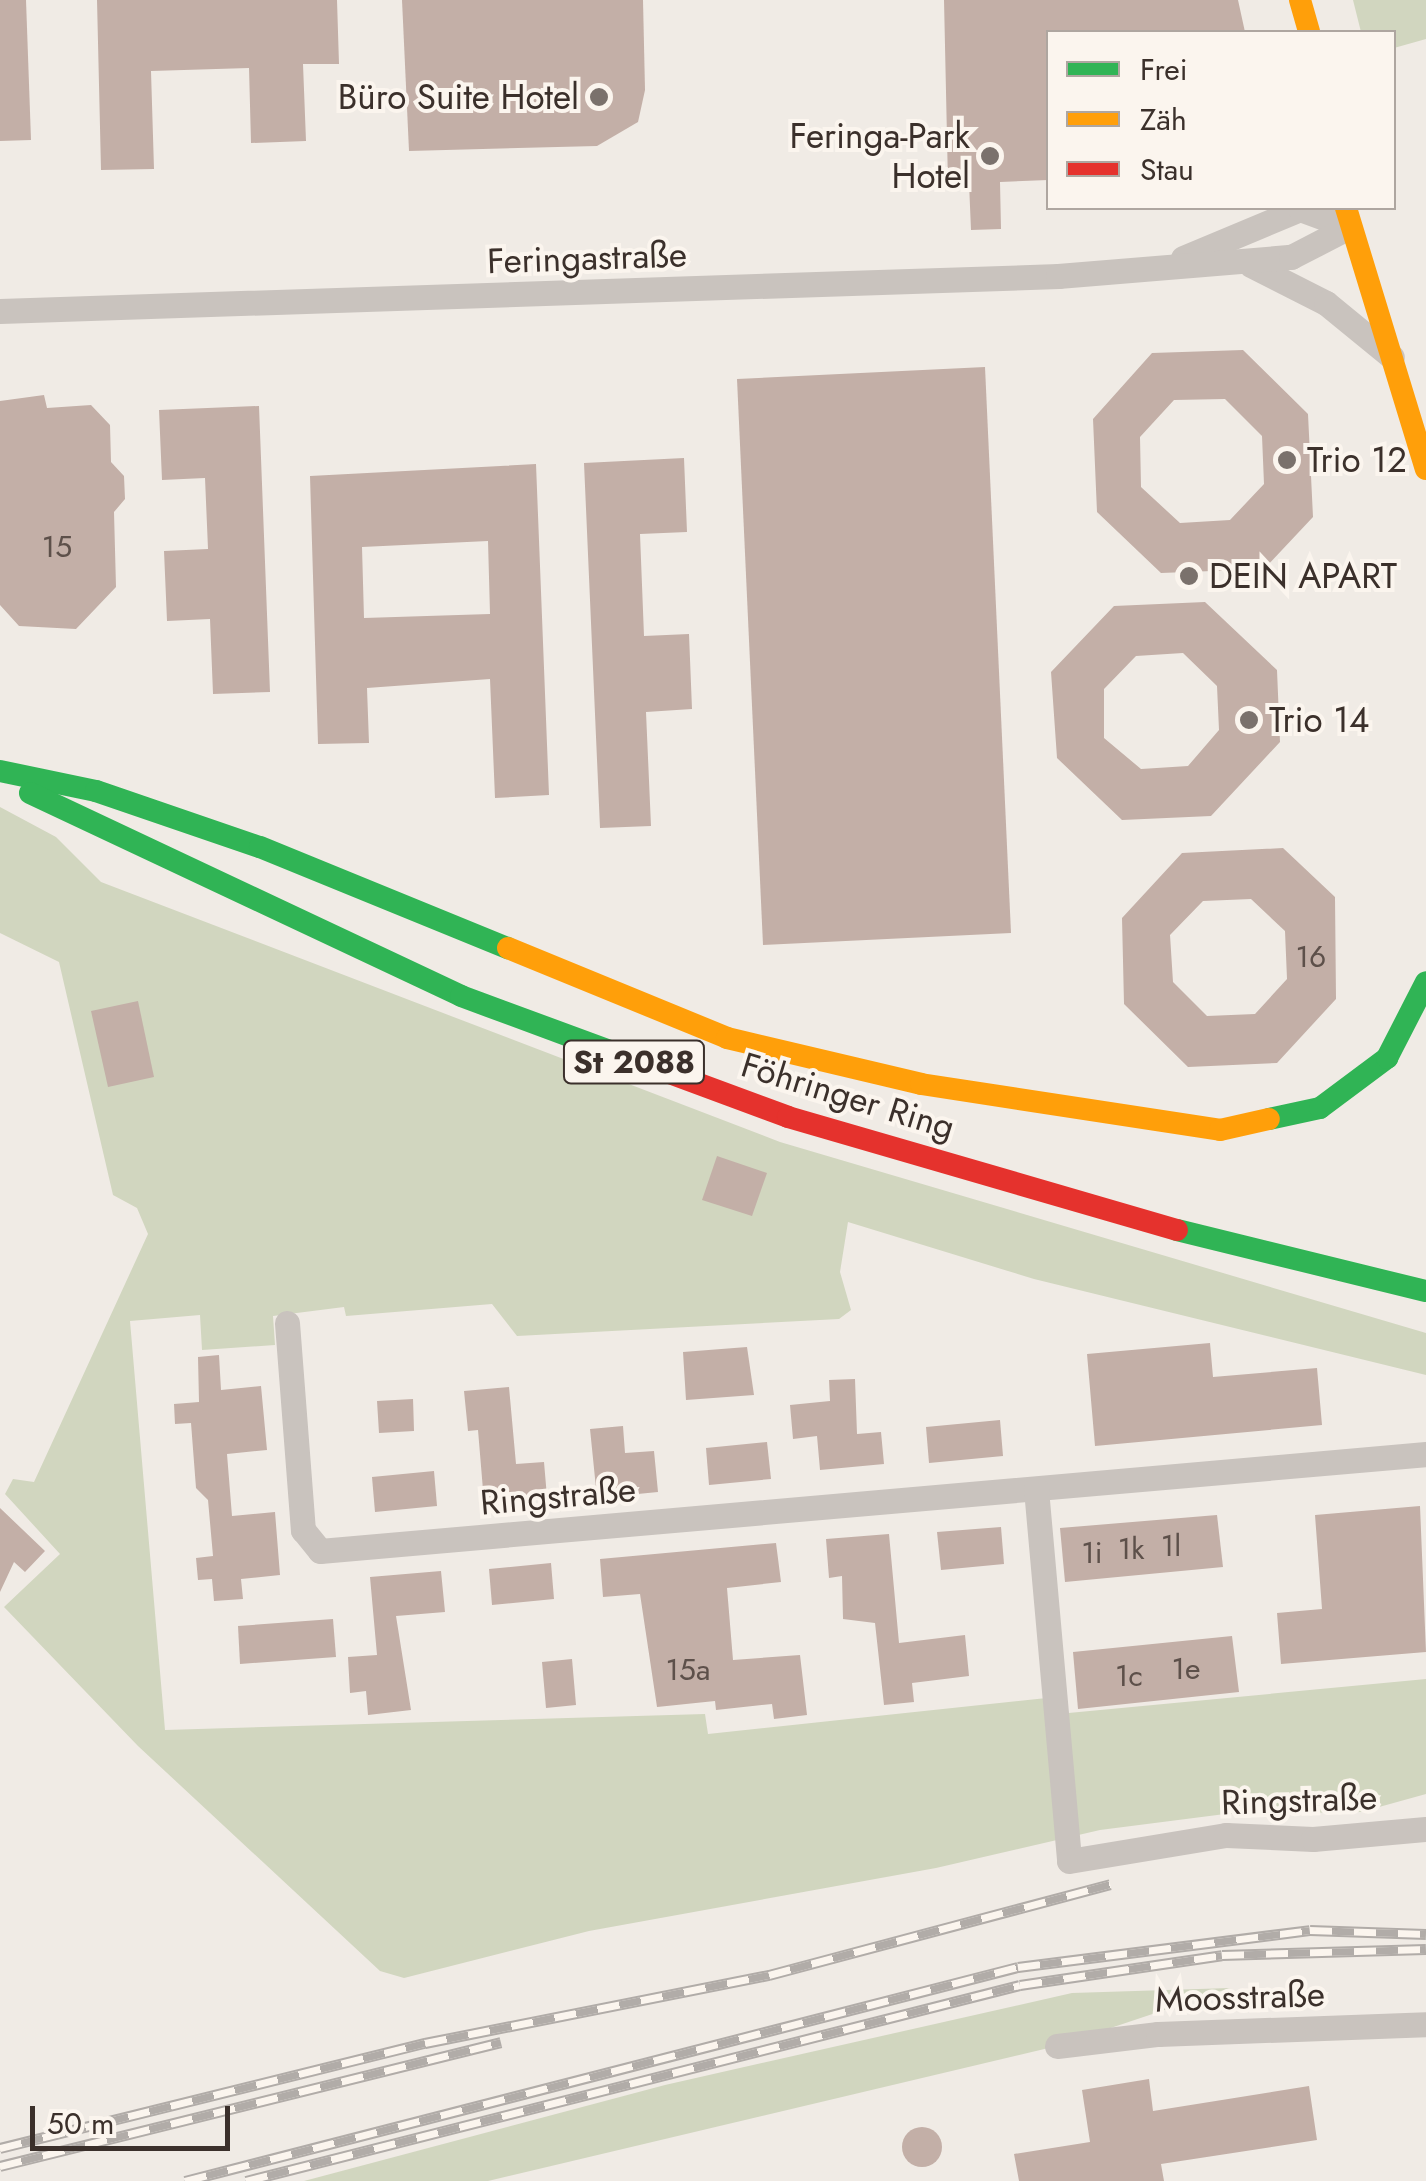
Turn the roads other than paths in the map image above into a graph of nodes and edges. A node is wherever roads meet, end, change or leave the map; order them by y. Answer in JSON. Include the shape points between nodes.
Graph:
{"nodes":[{"id":1,"x":1300,"y":0,"type":"edge"},
{"id":2,"x":1308,"y":30,"type":"edge"},
{"id":3,"x":1306,"y":210,"type":"edge"},
{"id":4,"x":1271,"y":214,"type":"edge"},
{"id":5,"x":1347,"y":217,"type":"edge"},
{"id":6,"x":1237,"y":260,"type":"junction"},
{"id":7,"x":1175,"y":262,"type":"junction"},
{"id":8,"x":0,"y":311,"type":"edge"},
{"id":9,"x":1394,"y":359,"type":"junction"},
{"id":10,"x":1426,"y":470,"type":"edge"},
{"id":11,"x":0,"y":774,"type":"edge"},
{"id":12,"x":1426,"y":982,"type":"edge"},
{"id":13,"x":1301,"y":1263,"type":"junction"},
{"id":14,"x":1426,"y":1290,"type":"edge"},
{"id":15,"x":1426,"y":1316,"type":"edge"},
{"id":16,"x":287,"y":1323,"type":"dead end"},
{"id":17,"x":1426,"y":1454,"type":"edge"},
{"id":18,"x":1036,"y":1489,"type":"junction"},
{"id":19,"x":1426,"y":1830,"type":"edge"},
{"id":20,"x":1426,"y":2024,"type":"edge"},
{"id":21,"x":1057,"y":2046,"type":"dead end"}],
"edges":[{"from":1,"to":2,"type":"main road"},
{"from":3,"to":5,"type":"street","name":"Feringastraße"},
{"from":4,"to":7,"type":"street","name":"Feringastraße"},
{"from":5,"to":6,"type":"street","name":"Feringastraße","via":[[1291,256]]},
{"from":5,"to":9,"type":"main road"},
{"from":6,"to":7,"type":"street","name":"Feringastraße"},
{"from":6,"to":9,"type":"street","name":"Feringastraße","via":[[1286,276]]},
{"from":7,"to":8,"type":"street","name":"Feringastraße","via":[[955,281]]},
{"from":9,"to":10,"type":"main road"},
{"from":11,"to":12,"type":"main road","via":[[96,791],[260,847],[726,1038],[921,1084],[1161,1124],[1220,1130],[1320,1108],[1387,1058]]},
{"from":11,"to":13,"type":"main road","name":"Föhringer Ring","number":"St 2088","via":[[246,900],[606,1052],[788,1118]]},
{"from":13,"to":14,"type":"main road","name":"Föhringer Ring","number":"St 2088"},
{"from":13,"to":15,"type":"main road"},
{"from":16,"to":18,"type":"street","name":"Ringstraße","via":[[303,1530],[320,1552]]},
{"from":17,"to":18,"type":"street","name":"Ringstraße"},
{"from":18,"to":19,"type":"street","name":"Ringstraße","via":[[1069,1861],[1226,1835],[1313,1839]]},
{"from":20,"to":21,"type":"street","name":"Moosstraße","via":[[1158,2034]]}]}
